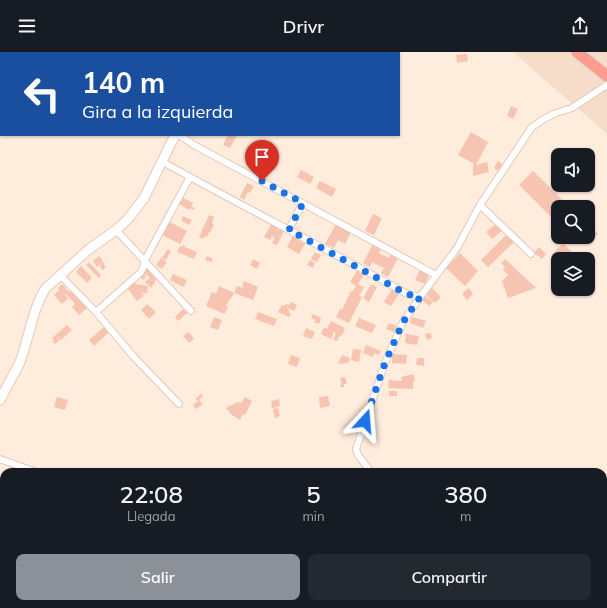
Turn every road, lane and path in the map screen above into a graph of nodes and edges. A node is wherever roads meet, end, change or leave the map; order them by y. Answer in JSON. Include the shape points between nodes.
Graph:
{"nodes":[{"id":1,"x":577,"y":52,"type":"edge"},
{"id":2,"x":607,"y":76,"type":"edge"},
{"id":3,"x":607,"y":84,"type":"edge"},
{"id":4,"x":175,"y":136,"type":"edge"},
{"id":5,"x":180,"y":136,"type":"edge"},
{"id":6,"x":163,"y":162,"type":"junction"},
{"id":7,"x":190,"y":177,"type":"junction"},
{"id":8,"x":303,"y":203,"type":"junction"},
{"id":9,"x":480,"y":205,"type":"junction"},
{"id":10,"x":116,"y":230,"type":"junction"},
{"id":11,"x":289,"y":230,"type":"junction"},
{"id":12,"x":531,"y":254,"type":"dead end"},
{"id":13,"x":145,"y":260,"type":"junction"},
{"id":14,"x":436,"y":274,"type":"junction"},
{"id":15,"x":60,"y":276,"type":"junction"},
{"id":16,"x":420,"y":297,"type":"junction"},
{"id":17,"x":191,"y":311,"type":"dead end"},
{"id":18,"x":96,"y":312,"type":"junction"},
{"id":19,"x":0,"y":400,"type":"edge"},
{"id":20,"x":179,"y":404,"type":"dead end"},
{"id":21,"x":0,"y":459,"type":"edge"},
{"id":22,"x":25,"y":468,"type":"edge"},
{"id":23,"x":368,"y":468,"type":"edge"}],
"edges":[{"from":1,"to":2,"type":"highway"},
{"from":3,"to":9,"type":"street","via":[[572,108],[556,113],[532,127]]},
{"from":4,"to":6,"type":"street"},
{"from":5,"to":8,"type":"street"},
{"from":6,"to":7,"type":"street"},
{"from":6,"to":10,"type":"street","via":[[144,198]]},
{"from":7,"to":11,"type":"street"},
{"from":7,"to":13,"type":"street"},
{"from":8,"to":11,"type":"street"},
{"from":8,"to":14,"type":"street"},
{"from":9,"to":12,"type":"street"},
{"from":9,"to":14,"type":"street","via":[[457,248]]},
{"from":10,"to":13,"type":"street"},
{"from":10,"to":15,"type":"street","via":[[88,250]]},
{"from":11,"to":16,"type":"street","via":[[407,294]]},
{"from":13,"to":17,"type":"street"},
{"from":13,"to":18,"type":"street","via":[[141,272]]},
{"from":14,"to":16,"type":"street"},
{"from":15,"to":18,"type":"street"},
{"from":15,"to":19,"type":"street","via":[[40,297],[20,361]]},
{"from":16,"to":23,"type":"street","via":[[403,322],[385,363],[356,449]]},
{"from":18,"to":20,"type":"street","via":[[133,356]]},
{"from":21,"to":22,"type":"street"}]}
